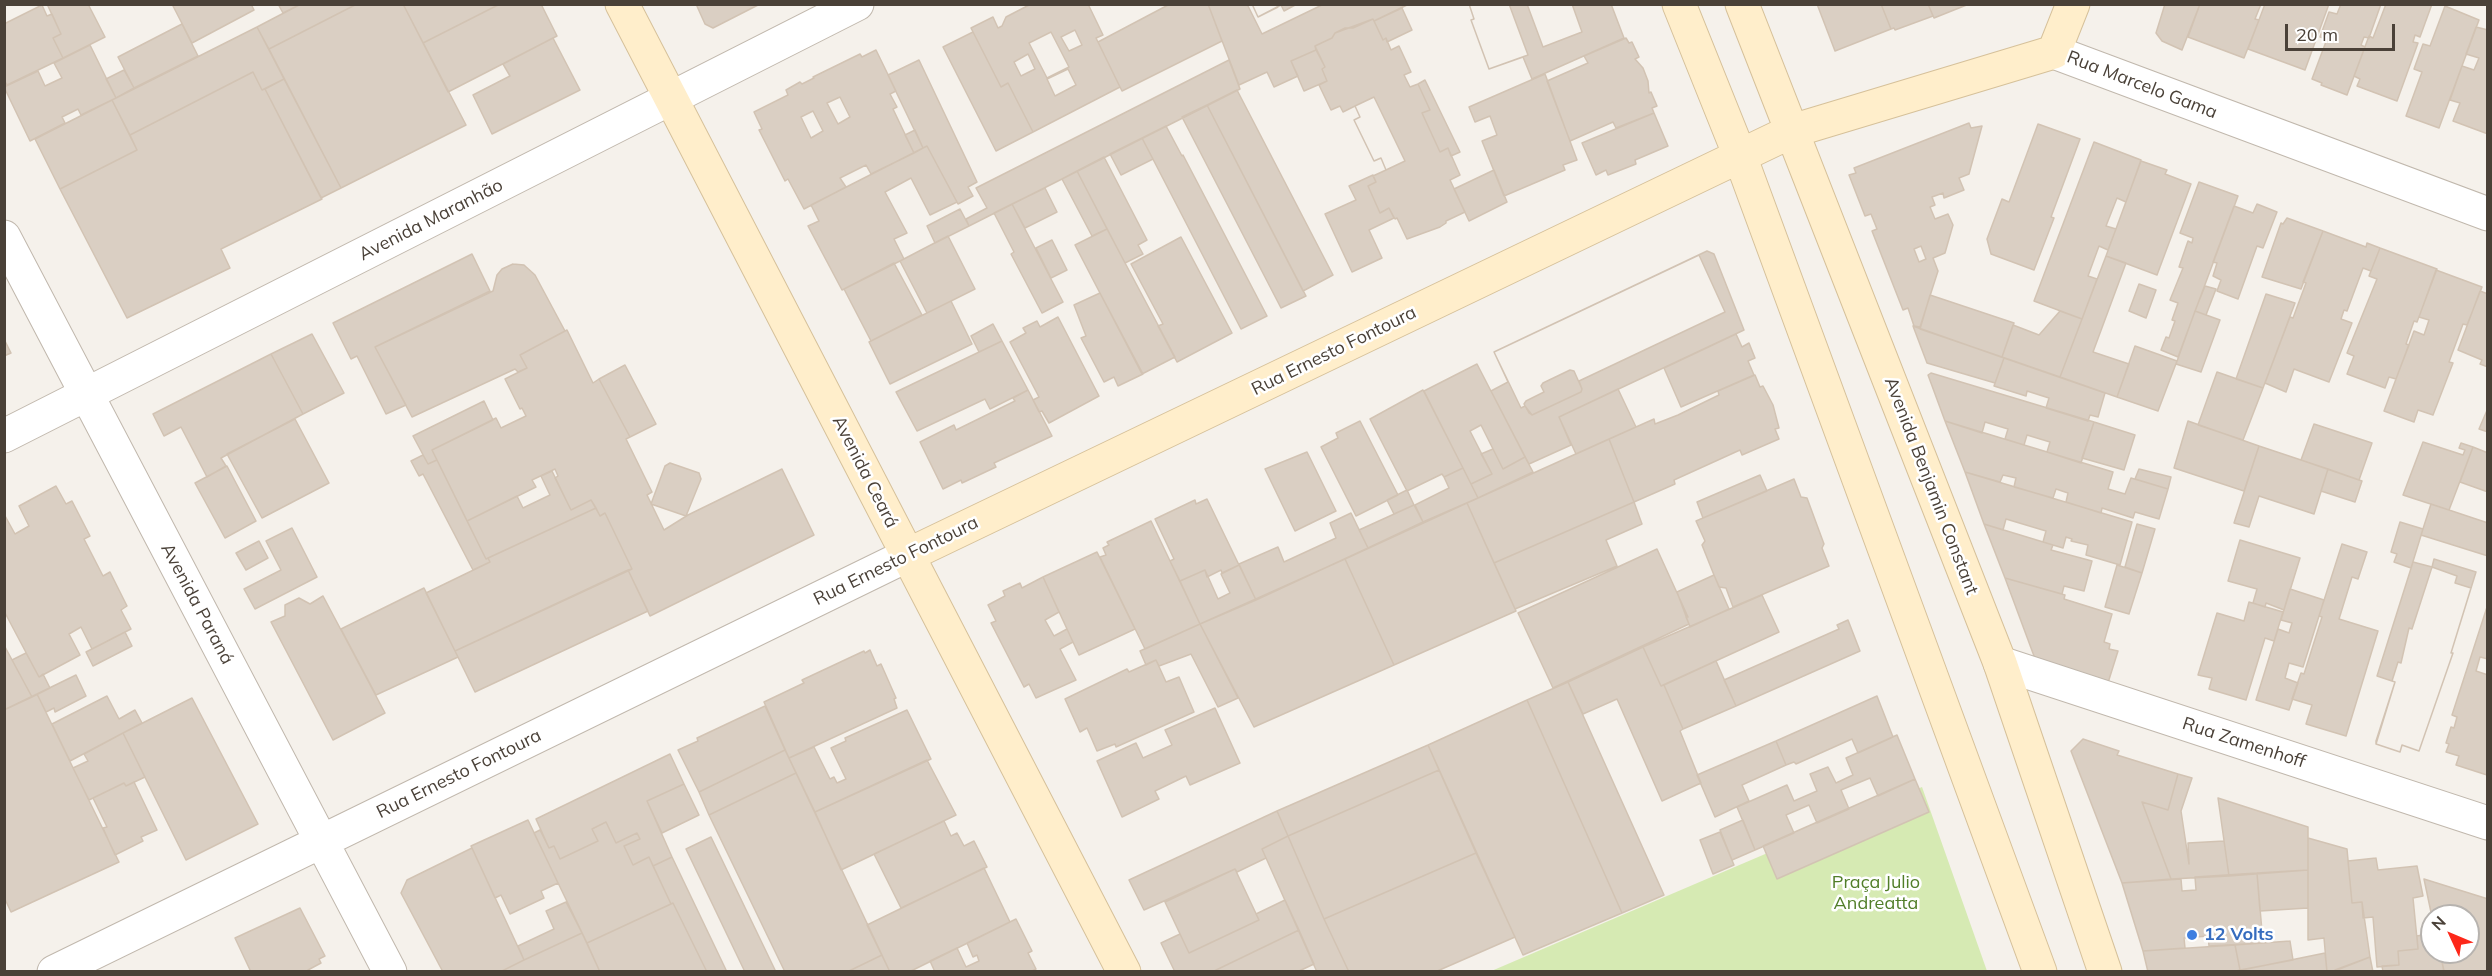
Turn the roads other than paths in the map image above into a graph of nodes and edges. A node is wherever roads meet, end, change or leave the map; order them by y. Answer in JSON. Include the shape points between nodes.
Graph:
{"nodes":[{"id":1,"x":622,"y":4,"type":"edge"},
{"id":2,"x":857,"y":4,"type":"edge"},
{"id":3,"x":1679,"y":4,"type":"edge"},
{"id":4,"x":1742,"y":4,"type":"edge"},
{"id":5,"x":2073,"y":4,"type":"edge"},
{"id":6,"x":2054,"y":52,"type":"junction"},
{"id":7,"x":670,"y":97,"type":"junction"},
{"id":8,"x":1792,"y":131,"type":"junction"},
{"id":9,"x":1740,"y":156,"type":"junction"},
{"id":10,"x":2487,"y":214,"type":"edge"},
{"id":11,"x":4,"y":237,"type":"edge"},
{"id":12,"x":87,"y":395,"type":"junction"},
{"id":13,"x":4,"y":436,"type":"edge"},
{"id":14,"x":908,"y":555,"type":"junction"},
{"id":15,"x":2000,"y":663,"type":"junction"},
{"id":16,"x":2487,"y":823,"type":"edge"},
{"id":17,"x":321,"y":841,"type":"junction"},
{"id":18,"x":54,"y":972,"type":"edge"},
{"id":19,"x":390,"y":972,"type":"edge"},
{"id":20,"x":1124,"y":972,"type":"edge"},
{"id":21,"x":2040,"y":972,"type":"edge"},
{"id":22,"x":2105,"y":972,"type":"edge"}],
"edges":[{"from":1,"to":7,"type":"street","name":"Avenida Ceará"},
{"from":2,"to":7,"type":"street","name":"Avenida Maranhão"},
{"from":3,"to":9,"type":"street"},
{"from":4,"to":8,"type":"street","name":"Avenida Benjamin Constant"},
{"from":5,"to":6,"type":"street"},
{"from":6,"to":8,"type":"street","name":"Rua Marcelo Gama"},
{"from":6,"to":10,"type":"street","name":"Rua Marcelo Gama"},
{"from":7,"to":12,"type":"street","name":"Avenida Maranhão"},
{"from":7,"to":14,"type":"street","name":"Avenida Ceará"},
{"from":8,"to":9,"type":"street","name":"Rua Marcelo Gama"},
{"from":8,"to":15,"type":"street","name":"Avenida Benjamin Constant"},
{"from":9,"to":14,"type":"street","name":"Rua Ernesto Fontoura"},
{"from":9,"to":21,"type":"street"},
{"from":11,"to":12,"type":"street","name":"Avenida Paraná"},
{"from":12,"to":13,"type":"street","name":"Avenida Maranhão"},
{"from":12,"to":17,"type":"street","name":"Avenida Paraná"},
{"from":14,"to":17,"type":"street","name":"Rua Ernesto Fontoura"},
{"from":14,"to":20,"type":"street","name":"Avenida Ceará"},
{"from":15,"to":16,"type":"street","name":"Rua Zamenhoff"},
{"from":15,"to":22,"type":"street","name":"Avenida Benjamin Constant"},
{"from":17,"to":18,"type":"street","name":"Rua Ernesto Fontoura"},
{"from":17,"to":19,"type":"street","name":"Avenida Paraná"}]}
